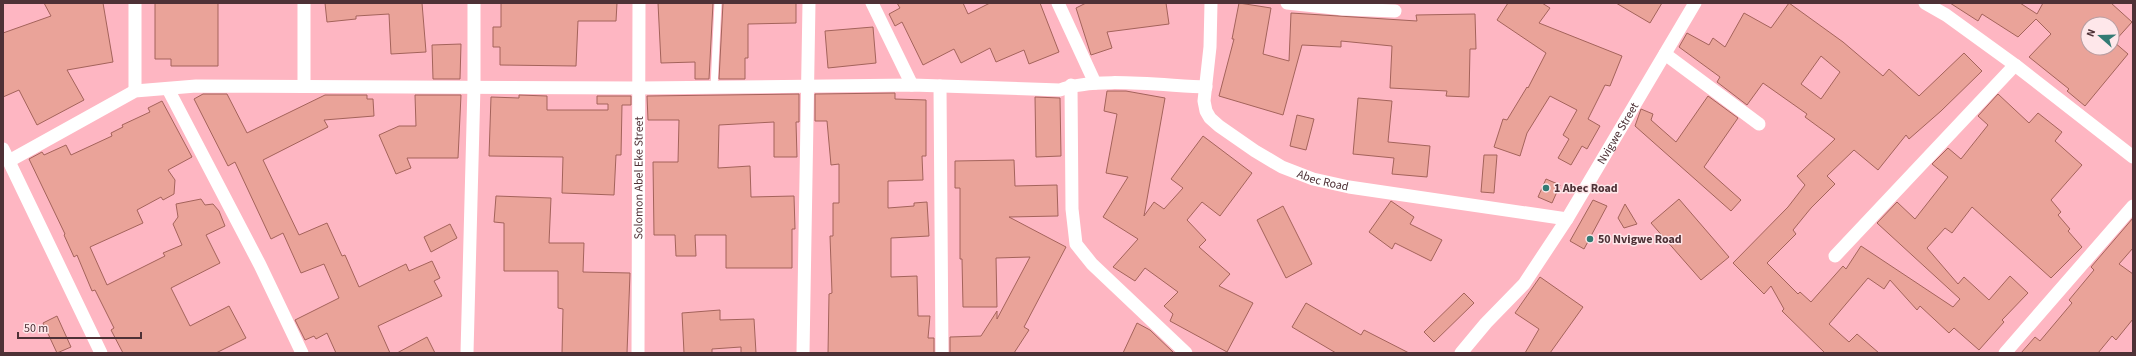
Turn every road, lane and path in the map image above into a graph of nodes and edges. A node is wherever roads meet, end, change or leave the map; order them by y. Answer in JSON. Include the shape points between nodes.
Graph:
{"nodes":[{"id":1,"x":135,"y":3,"type":"edge"},
{"id":2,"x":304,"y":3,"type":"edge"},
{"id":3,"x":474,"y":3,"type":"edge"},
{"id":4,"x":639,"y":3,"type":"edge"},
{"id":5,"x":718,"y":3,"type":"edge"},
{"id":6,"x":809,"y":3,"type":"edge"},
{"id":7,"x":872,"y":3,"type":"edge"},
{"id":8,"x":1058,"y":3,"type":"edge"},
{"id":9,"x":1211,"y":3,"type":"edge"},
{"id":10,"x":1287,"y":3,"type":"edge"},
{"id":11,"x":1695,"y":3,"type":"edge"},
{"id":12,"x":1925,"y":3,"type":"edge"},
{"id":13,"x":1395,"y":11,"type":"dead end"},
{"id":14,"x":1665,"y":54,"type":"junction"},
{"id":15,"x":2015,"y":65,"type":"junction"},
{"id":16,"x":1096,"y":82,"type":"junction"},
{"id":17,"x":912,"y":85,"type":"junction"},
{"id":18,"x":1071,"y":85,"type":"junction"},
{"id":19,"x":304,"y":86,"type":"junction"},
{"id":20,"x":474,"y":86,"type":"junction"},
{"id":21,"x":807,"y":86,"type":"junction"},
{"id":22,"x":940,"y":86,"type":"junction"},
{"id":23,"x":1206,"y":87,"type":"junction"},
{"id":24,"x":639,"y":88,"type":"junction"},
{"id":25,"x":714,"y":88,"type":"junction"},
{"id":26,"x":168,"y":89,"type":"junction"},
{"id":27,"x":135,"y":91,"type":"junction"},
{"id":28,"x":1760,"y":124,"type":"dead end"},
{"id":29,"x":3,"y":149,"type":"edge"},
{"id":30,"x":2133,"y":157,"type":"edge"},
{"id":31,"x":9,"y":161,"type":"junction"},
{"id":32,"x":2133,"y":206,"type":"edge"},
{"id":33,"x":1567,"y":219,"type":"junction"},
{"id":34,"x":1835,"y":256,"type":"dead end"},
{"id":35,"x":101,"y":353,"type":"edge"},
{"id":36,"x":302,"y":353,"type":"edge"},
{"id":37,"x":467,"y":353,"type":"edge"},
{"id":38,"x":638,"y":353,"type":"edge"},
{"id":39,"x":803,"y":353,"type":"edge"},
{"id":40,"x":942,"y":353,"type":"edge"},
{"id":41,"x":1186,"y":353,"type":"edge"},
{"id":42,"x":1461,"y":353,"type":"edge"},
{"id":43,"x":2005,"y":353,"type":"edge"}],
"edges":[{"from":1,"to":27,"type":"street"},
{"from":2,"to":19,"type":"street"},
{"from":3,"to":20,"type":"street"},
{"from":4,"to":24,"type":"street","name":"Solomon Abel Eke Street"},
{"from":5,"to":25,"type":"lane"},
{"from":6,"to":21,"type":"street"},
{"from":7,"to":17,"type":"street"},
{"from":8,"to":16,"type":"street"},
{"from":9,"to":23,"type":"street","name":"Abec Road"},
{"from":10,"to":13,"type":"street"},
{"from":11,"to":14,"type":"street","name":"Nvigwe Street"},
{"from":12,"to":15,"type":"street","via":[[1946,15]]},
{"from":14,"to":28,"type":"street"},
{"from":14,"to":33,"type":"street","name":"Nvigwe Street"},
{"from":15,"to":30,"type":"street"},
{"from":15,"to":34,"type":"street"},
{"from":16,"to":18,"type":"street"},
{"from":16,"to":23,"type":"street"},
{"from":17,"to":21,"type":"street"},
{"from":17,"to":22,"type":"street"},
{"from":18,"to":22,"type":"street","via":[[1060,90]]},
{"from":18,"to":41,"type":"street","via":[[1072,209],[1076,244],[1092,264]]},
{"from":19,"to":20,"type":"street"},
{"from":19,"to":26,"type":"street","via":[[196,86]]},
{"from":20,"to":24,"type":"street"},
{"from":20,"to":37,"type":"street"},
{"from":21,"to":25,"type":"street"},
{"from":21,"to":39,"type":"street"},
{"from":22,"to":40,"type":"street"},
{"from":23,"to":33,"type":"street","name":"Abec Road","via":[[1206,111],[1219,126],[1282,167],[1313,179],[1349,187]]},
{"from":24,"to":25,"type":"street"},
{"from":24,"to":38,"type":"street","name":"Solomon Abel Eke Street"},
{"from":26,"to":27,"type":"street"},
{"from":26,"to":36,"type":"street","via":[[260,265]]},
{"from":27,"to":31,"type":"street"},
{"from":29,"to":31,"type":"street"},
{"from":31,"to":35,"type":"street"},
{"from":32,"to":43,"type":"street"},
{"from":33,"to":42,"type":"street","name":"Nvigwe Street","via":[[1524,284]]}]}
